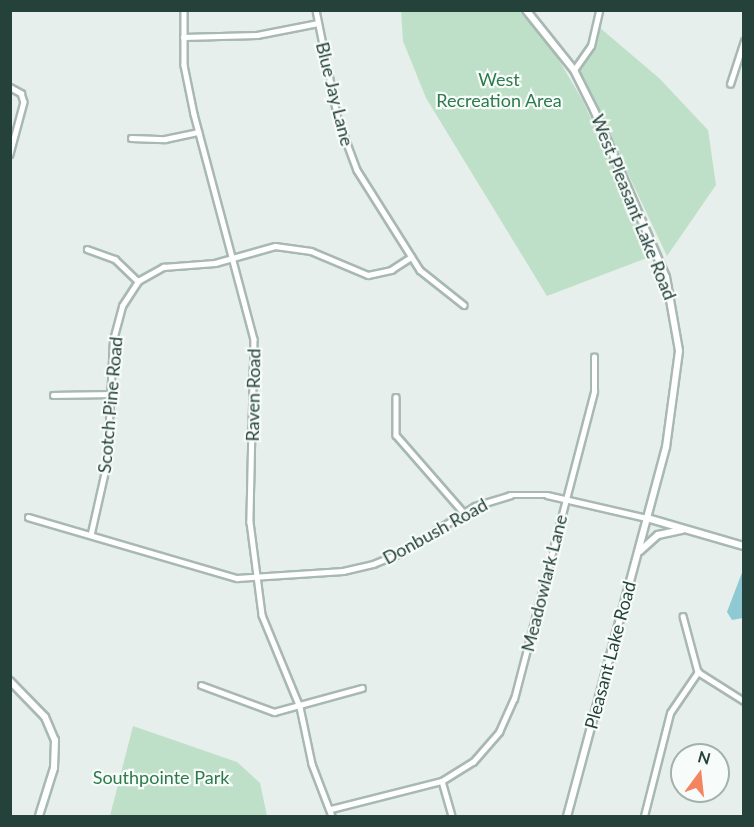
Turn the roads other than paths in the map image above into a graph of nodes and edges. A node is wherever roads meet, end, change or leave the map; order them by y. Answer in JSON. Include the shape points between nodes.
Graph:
{"nodes":[{"id":1,"x":184,"y":10,"type":"edge"},
{"id":2,"x":316,"y":10,"type":"edge"},
{"id":3,"x":526,"y":10,"type":"edge"},
{"id":4,"x":599,"y":10,"type":"edge"},
{"id":5,"x":318,"y":22,"type":"junction"},
{"id":6,"x":183,"y":37,"type":"junction"},
{"id":7,"x":744,"y":41,"type":"edge"},
{"id":8,"x":574,"y":70,"type":"junction"},
{"id":9,"x":730,"y":84,"type":"dead end"},
{"id":10,"x":10,"y":87,"type":"edge"},
{"id":11,"x":198,"y":132,"type":"junction"},
{"id":12,"x":131,"y":138,"type":"dead end"},
{"id":13,"x":10,"y":154,"type":"edge"},
{"id":14,"x":87,"y":249,"type":"dead end"},
{"id":15,"x":411,"y":257,"type":"junction"},
{"id":16,"x":233,"y":258,"type":"junction"},
{"id":17,"x":138,"y":281,"type":"junction"},
{"id":18,"x":464,"y":305,"type":"dead end"},
{"id":19,"x":594,"y":357,"type":"dead end"},
{"id":20,"x":53,"y":394,"type":"dead end"},
{"id":21,"x":111,"y":394,"type":"junction"},
{"id":22,"x":396,"y":398,"type":"dead end"},
{"id":23,"x":653,"y":494,"type":"joint"},
{"id":24,"x":565,"y":499,"type":"junction"},
{"id":25,"x":464,"y":513,"type":"junction"},
{"id":26,"x":28,"y":517,"type":"dead end"},
{"id":27,"x":647,"y":518,"type":"junction"},
{"id":28,"x":690,"y":530,"type":"junction"},
{"id":29,"x":91,"y":533,"type":"junction"},
{"id":30,"x":744,"y":546,"type":"edge"},
{"id":31,"x":635,"y":560,"type":"junction"},
{"id":32,"x":256,"y":576,"type":"junction"},
{"id":33,"x":683,"y":616,"type":"dead end"},
{"id":34,"x":698,"y":672,"type":"junction"},
{"id":35,"x":10,"y":681,"type":"edge"},
{"id":36,"x":201,"y":685,"type":"dead end"},
{"id":37,"x":362,"y":688,"type":"dead end"},
{"id":38,"x":744,"y":701,"type":"edge"},
{"id":39,"x":300,"y":706,"type":"junction"},
{"id":40,"x":442,"y":781,"type":"junction"},
{"id":41,"x":331,"y":809,"type":"junction"},
{"id":42,"x":39,"y":816,"type":"edge"},
{"id":43,"x":332,"y":816,"type":"edge"},
{"id":44,"x":452,"y":816,"type":"edge"},
{"id":45,"x":567,"y":816,"type":"edge"},
{"id":46,"x":644,"y":816,"type":"edge"}],
"edges":[{"from":1,"to":6,"type":"street","name":"Raven Road"},
{"from":2,"to":5,"type":"street","name":"Blue Jay Lane"},
{"from":3,"to":8,"type":"street","name":"West Pleasant Lake Road"},
{"from":4,"to":8,"type":"street","via":[[591,46]]},
{"from":5,"to":6,"type":"street","name":"Blue Jay Lane","via":[[237,37]]},
{"from":5,"to":15,"type":"street","name":"Blue Jay Lane","via":[[349,151],[365,186]]},
{"from":6,"to":11,"type":"street","name":"Raven Road"},
{"from":7,"to":9,"type":"street"},
{"from":8,"to":23,"type":"street","name":"West Pleasant Lake Road","via":[[660,262],[676,315],[675,400]]},
{"from":10,"to":13,"type":"street","via":[[22,94]]},
{"from":11,"to":12,"type":"street","via":[[165,139]]},
{"from":11,"to":16,"type":"street","name":"Raven Road"},
{"from":14,"to":17,"type":"street","via":[[115,259]]},
{"from":15,"to":16,"type":"street","via":[[391,270],[368,275],[287,246]]},
{"from":15,"to":18,"type":"street","name":"Blue Jay Lane","via":[[436,286]]},
{"from":16,"to":17,"type":"street","via":[[163,267]]},
{"from":16,"to":32,"type":"street","name":"Raven Road","via":[[255,357],[250,522]]},
{"from":17,"to":21,"type":"street","name":"Scotch Pine Road","via":[[119,315],[111,351]]},
{"from":19,"to":24,"type":"street","name":"Meadowlark Lane","via":[[594,391]]},
{"from":20,"to":21,"type":"street"},
{"from":21,"to":29,"type":"street","name":"Scotch Pine Road","via":[[107,462]]},
{"from":22,"to":25,"type":"street","via":[[396,435],[434,473]]},
{"from":23,"to":27,"type":"street","name":"Pleasant Lake Road"},
{"from":24,"to":25,"type":"street","name":"Donbush Road","via":[[510,495]]},
{"from":24,"to":27,"type":"street","name":"Donbush Road"},
{"from":24,"to":40,"type":"street","name":"Meadowlark Lane","via":[[509,713],[483,752]]},
{"from":25,"to":32,"type":"street","name":"Donbush Road","via":[[373,564],[343,571]]},
{"from":26,"to":29,"type":"street"},
{"from":27,"to":28,"type":"street"},
{"from":27,"to":31,"type":"street","name":"Pleasant Lake Road"},
{"from":28,"to":30,"type":"street"},
{"from":28,"to":31,"type":"street","via":[[658,535],[644,545]]},
{"from":29,"to":32,"type":"street","via":[[218,576]]},
{"from":31,"to":45,"type":"street","name":"Pleasant Lake Road"},
{"from":32,"to":39,"type":"street","name":"Raven Road","via":[[265,628]]},
{"from":33,"to":34,"type":"street"},
{"from":34,"to":38,"type":"street"},
{"from":34,"to":46,"type":"street","via":[[670,713]]},
{"from":35,"to":42,"type":"street","via":[[45,717],[55,740],[54,768]]},
{"from":36,"to":39,"type":"street","via":[[267,711]]},
{"from":37,"to":39,"type":"street"},
{"from":39,"to":41,"type":"street","name":"Raven Road","via":[[312,764]]},
{"from":40,"to":41,"type":"street","name":"Meadowlark Lane"},
{"from":40,"to":44,"type":"street"},
{"from":41,"to":43,"type":"street","name":"Raven Road"}]}
